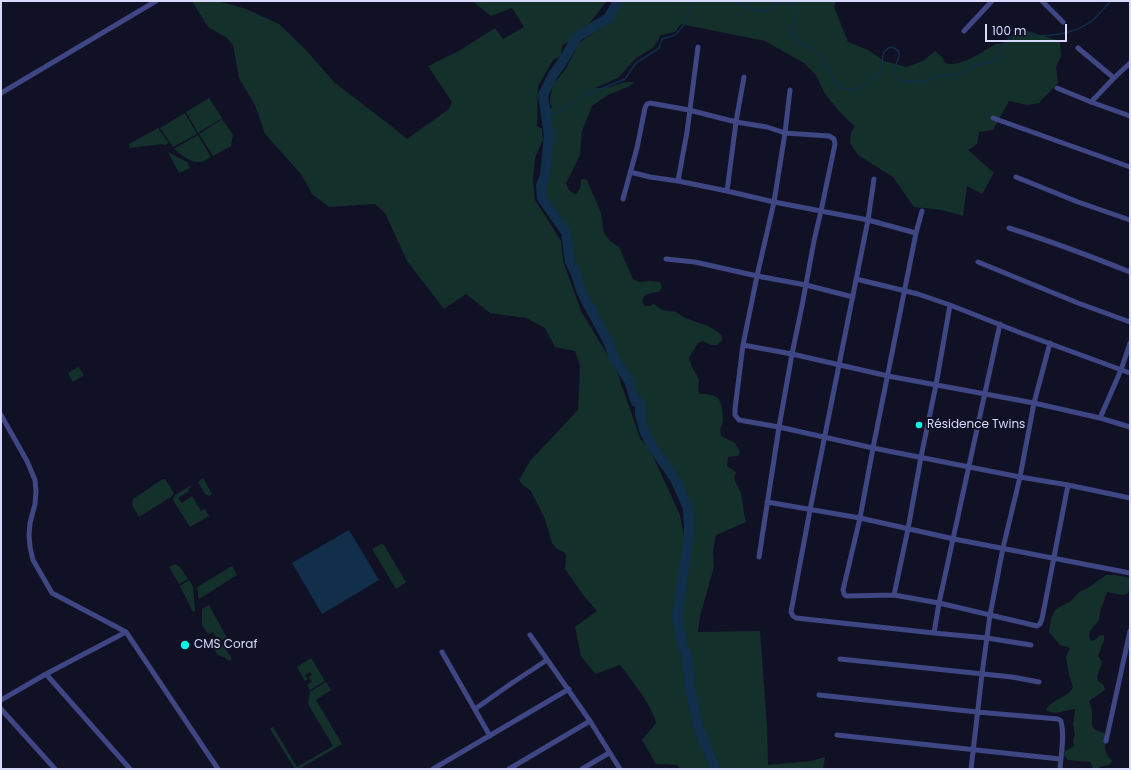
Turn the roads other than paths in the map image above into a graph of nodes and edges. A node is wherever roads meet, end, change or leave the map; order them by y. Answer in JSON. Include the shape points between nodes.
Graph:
{"nodes":[{"id":1,"x":156,"y":1,"type":"edge"},
{"id":2,"x":992,"y":1,"type":"edge"},
{"id":3,"x":1042,"y":1,"type":"edge"},
{"id":4,"x":1063,"y":22,"type":"dead end"},
{"id":5,"x":964,"y":31,"type":"dead end"},
{"id":6,"x":698,"y":47,"type":"dead end"},
{"id":7,"x":1078,"y":48,"type":"dead end"},
{"id":8,"x":1130,"y":63,"type":"edge"},
{"id":9,"x":744,"y":77,"type":"dead end"},
{"id":10,"x":1114,"y":78,"type":"junction"},
{"id":11,"x":1057,"y":88,"type":"dead end"},
{"id":12,"x":790,"y":90,"type":"dead end"},
{"id":13,"x":1,"y":94,"type":"edge"},
{"id":14,"x":1091,"y":102,"type":"junction"},
{"id":15,"x":690,"y":110,"type":"junction"},
{"id":16,"x":1130,"y":116,"type":"edge"},
{"id":17,"x":993,"y":118,"type":"dead end"},
{"id":18,"x":736,"y":122,"type":"junction"},
{"id":19,"x":785,"y":133,"type":"junction"},
{"id":20,"x":1130,"y":167,"type":"edge"},
{"id":21,"x":630,"y":172,"type":"junction"},
{"id":22,"x":1016,"y":177,"type":"dead end"},
{"id":23,"x":874,"y":179,"type":"dead end"},
{"id":24,"x":678,"y":181,"type":"junction"},
{"id":25,"x":727,"y":191,"type":"junction"},
{"id":26,"x":623,"y":199,"type":"dead end"},
{"id":27,"x":774,"y":202,"type":"junction"},
{"id":28,"x":822,"y":211,"type":"junction"},
{"id":29,"x":922,"y":211,"type":"dead end"},
{"id":30,"x":868,"y":220,"type":"junction"},
{"id":31,"x":1130,"y":220,"type":"edge"},
{"id":32,"x":1009,"y":228,"type":"dead end"},
{"id":33,"x":916,"y":234,"type":"junction"},
{"id":34,"x":666,"y":259,"type":"dead end"},
{"id":35,"x":978,"y":262,"type":"dead end"},
{"id":36,"x":1130,"y":272,"type":"edge"},
{"id":37,"x":757,"y":276,"type":"junction"},
{"id":38,"x":856,"y":279,"type":"junction"},
{"id":39,"x":806,"y":285,"type":"junction"},
{"id":40,"x":905,"y":291,"type":"junction"},
{"id":41,"x":853,"y":297,"type":"junction"},
{"id":42,"x":950,"y":305,"type":"junction"},
{"id":43,"x":1130,"y":322,"type":"edge"},
{"id":44,"x":1000,"y":324,"type":"junction"},
{"id":45,"x":1130,"y":342,"type":"edge"},
{"id":46,"x":1050,"y":343,"type":"junction"},
{"id":47,"x":744,"y":345,"type":"junction"},
{"id":48,"x":792,"y":354,"type":"junction"},
{"id":49,"x":839,"y":365,"type":"junction"},
{"id":50,"x":1121,"y":370,"type":"junction"},
{"id":51,"x":1130,"y":373,"type":"edge"},
{"id":52,"x":888,"y":376,"type":"junction"},
{"id":53,"x":936,"y":384,"type":"junction"},
{"id":54,"x":984,"y":393,"type":"junction"},
{"id":55,"x":1034,"y":402,"type":"junction"},
{"id":56,"x":1,"y":415,"type":"edge"},
{"id":57,"x":1100,"y":418,"type":"junction"},
{"id":58,"x":778,"y":427,"type":"junction"},
{"id":59,"x":1130,"y":427,"type":"edge"},
{"id":60,"x":825,"y":437,"type":"junction"},
{"id":61,"x":873,"y":448,"type":"junction"},
{"id":62,"x":921,"y":457,"type":"junction"},
{"id":63,"x":969,"y":466,"type":"junction"},
{"id":64,"x":1020,"y":476,"type":"junction"},
{"id":65,"x":1068,"y":485,"type":"junction"},
{"id":66,"x":1130,"y":498,"type":"edge"},
{"id":67,"x":767,"y":502,"type":"junction"},
{"id":68,"x":810,"y":510,"type":"junction"},
{"id":69,"x":860,"y":518,"type":"junction"},
{"id":70,"x":908,"y":529,"type":"junction"},
{"id":71,"x":954,"y":539,"type":"junction"},
{"id":72,"x":1003,"y":548,"type":"junction"},
{"id":73,"x":759,"y":557,"type":"dead end"},
{"id":74,"x":1053,"y":558,"type":"junction"},
{"id":75,"x":1130,"y":573,"type":"edge"},
{"id":76,"x":894,"y":595,"type":"junction"},
{"id":77,"x":939,"y":603,"type":"junction"},
{"id":78,"x":990,"y":615,"type":"junction"},
{"id":79,"x":1130,"y":631,"type":"edge"},
{"id":80,"x":126,"y":632,"type":"junction"},
{"id":81,"x":934,"y":633,"type":"junction"},
{"id":82,"x":530,"y":635,"type":"dead end"},
{"id":83,"x":987,"y":638,"type":"junction"},
{"id":84,"x":1031,"y":645,"type":"dead end"},
{"id":85,"x":442,"y":652,"type":"dead end"},
{"id":86,"x":840,"y":659,"type":"dead end"},
{"id":87,"x":548,"y":660,"type":"junction"},
{"id":88,"x":46,"y":674,"type":"junction"},
{"id":89,"x":982,"y":674,"type":"junction"},
{"id":90,"x":1040,"y":682,"type":"dead end"},
{"id":91,"x":569,"y":689,"type":"junction"},
{"id":92,"x":819,"y":695,"type":"dead end"},
{"id":93,"x":1,"y":700,"type":"edge"},
{"id":94,"x":475,"y":708,"type":"junction"},
{"id":95,"x":1,"y":709,"type":"edge"},
{"id":96,"x":977,"y":712,"type":"junction"},
{"id":97,"x":590,"y":720,"type":"junction"},
{"id":98,"x":837,"y":735,"type":"dead end"},
{"id":99,"x":490,"y":736,"type":"junction"},
{"id":100,"x":1106,"y":741,"type":"dead end"},
{"id":101,"x":973,"y":749,"type":"junction"},
{"id":102,"x":609,"y":753,"type":"junction"},
{"id":103,"x":1060,"y":759,"type":"junction"},
{"id":104,"x":55,"y":769,"type":"edge"},
{"id":105,"x":130,"y":769,"type":"edge"},
{"id":106,"x":218,"y":769,"type":"edge"},
{"id":107,"x":433,"y":769,"type":"edge"},
{"id":108,"x":508,"y":769,"type":"edge"},
{"id":109,"x":582,"y":769,"type":"edge"},
{"id":110,"x":620,"y":769,"type":"edge"},
{"id":111,"x":971,"y":769,"type":"edge"},
{"id":112,"x":1060,"y":769,"type":"edge"}],
"edges":[{"from":1,"to":13,"type":"street"},
{"from":2,"to":5,"type":"street"},
{"from":3,"to":4,"type":"street"},
{"from":6,"to":15,"type":"street"},
{"from":7,"to":10,"type":"street"},
{"from":8,"to":10,"type":"street"},
{"from":9,"to":18,"type":"street"},
{"from":10,"to":14,"type":"street"},
{"from":11,"to":14,"type":"street"},
{"from":12,"to":19,"type":"street"},
{"from":14,"to":16,"type":"street"},
{"from":15,"to":18,"type":"street"},
{"from":15,"to":21,"type":"street","via":[[647,104]]},
{"from":15,"to":24,"type":"street"},
{"from":17,"to":20,"type":"street"},
{"from":18,"to":19,"type":"street"},
{"from":18,"to":25,"type":"street"},
{"from":19,"to":27,"type":"street"},
{"from":19,"to":28,"type":"street","via":[[829,136],[834,139]]},
{"from":21,"to":24,"type":"street"},
{"from":21,"to":26,"type":"street"},
{"from":22,"to":31,"type":"street"},
{"from":23,"to":30,"type":"street"},
{"from":24,"to":25,"type":"street"},
{"from":25,"to":27,"type":"street"},
{"from":27,"to":28,"type":"street"},
{"from":27,"to":37,"type":"street"},
{"from":28,"to":30,"type":"street"},
{"from":28,"to":39,"type":"street"},
{"from":29,"to":33,"type":"street"},
{"from":30,"to":33,"type":"street"},
{"from":30,"to":38,"type":"street"},
{"from":32,"to":36,"type":"street"},
{"from":33,"to":40,"type":"street"},
{"from":34,"to":37,"type":"street","via":[[696,262]]},
{"from":35,"to":43,"type":"street"},
{"from":37,"to":39,"type":"street"},
{"from":37,"to":47,"type":"street"},
{"from":38,"to":40,"type":"street"},
{"from":38,"to":41,"type":"street"},
{"from":39,"to":41,"type":"street"},
{"from":39,"to":48,"type":"street"},
{"from":40,"to":42,"type":"street"},
{"from":40,"to":52,"type":"street"},
{"from":41,"to":49,"type":"street"},
{"from":42,"to":44,"type":"street"},
{"from":42,"to":53,"type":"street"},
{"from":44,"to":46,"type":"street"},
{"from":44,"to":54,"type":"street"},
{"from":45,"to":50,"type":"street"},
{"from":46,"to":50,"type":"street"},
{"from":46,"to":55,"type":"street"},
{"from":47,"to":48,"type":"street"},
{"from":47,"to":58,"type":"street","via":[[735,415],[739,420]]},
{"from":48,"to":49,"type":"street"},
{"from":48,"to":58,"type":"street"},
{"from":49,"to":52,"type":"street"},
{"from":49,"to":60,"type":"street"},
{"from":50,"to":51,"type":"street"},
{"from":50,"to":57,"type":"street"},
{"from":52,"to":53,"type":"street"},
{"from":52,"to":61,"type":"street"},
{"from":53,"to":54,"type":"street"},
{"from":53,"to":62,"type":"street"},
{"from":54,"to":55,"type":"street"},
{"from":54,"to":63,"type":"street"},
{"from":55,"to":57,"type":"street"},
{"from":55,"to":64,"type":"street"},
{"from":56,"to":80,"type":"street","via":[[27,460],[35,480],[30,547],[33,560],[52,593]]},
{"from":57,"to":59,"type":"street"},
{"from":58,"to":60,"type":"street"},
{"from":58,"to":67,"type":"street"},
{"from":60,"to":61,"type":"street"},
{"from":60,"to":68,"type":"street"},
{"from":61,"to":62,"type":"street"},
{"from":61,"to":69,"type":"street"},
{"from":62,"to":63,"type":"street"},
{"from":62,"to":70,"type":"street"},
{"from":63,"to":64,"type":"street"},
{"from":63,"to":71,"type":"street"},
{"from":64,"to":65,"type":"street"},
{"from":64,"to":72,"type":"street"},
{"from":65,"to":66,"type":"street"},
{"from":65,"to":74,"type":"street"},
{"from":67,"to":68,"type":"street"},
{"from":67,"to":73,"type":"street"},
{"from":68,"to":69,"type":"street"},
{"from":68,"to":81,"type":"street","via":[[792,616]]},
{"from":69,"to":70,"type":"street"},
{"from":69,"to":76,"type":"street","via":[[844,594]]},
{"from":70,"to":71,"type":"street"},
{"from":70,"to":76,"type":"street"},
{"from":71,"to":72,"type":"street"},
{"from":71,"to":77,"type":"street"},
{"from":72,"to":74,"type":"street"},
{"from":72,"to":78,"type":"street"},
{"from":74,"to":75,"type":"street"},
{"from":74,"to":78,"type":"street","via":[[1040,624],[1037,626]]},
{"from":76,"to":77,"type":"street"},
{"from":77,"to":78,"type":"street"},
{"from":77,"to":81,"type":"street"},
{"from":78,"to":83,"type":"street"},
{"from":79,"to":100,"type":"street"},
{"from":80,"to":88,"type":"street"},
{"from":80,"to":106,"type":"street"},
{"from":81,"to":83,"type":"street"},
{"from":82,"to":87,"type":"street"},
{"from":83,"to":84,"type":"street"},
{"from":83,"to":89,"type":"street"},
{"from":85,"to":94,"type":"street"},
{"from":86,"to":89,"type":"street"},
{"from":87,"to":91,"type":"street"},
{"from":87,"to":94,"type":"street"},
{"from":88,"to":93,"type":"street"},
{"from":88,"to":105,"type":"street"},
{"from":89,"to":90,"type":"street"},
{"from":89,"to":96,"type":"street"},
{"from":91,"to":97,"type":"street"},
{"from":91,"to":99,"type":"street"},
{"from":92,"to":96,"type":"street"},
{"from":94,"to":99,"type":"street"},
{"from":95,"to":104,"type":"street"},
{"from":96,"to":101,"type":"street"},
{"from":96,"to":103,"type":"street","via":[[1058,719],[1061,721]]},
{"from":97,"to":102,"type":"street"},
{"from":97,"to":108,"type":"street"},
{"from":98,"to":101,"type":"street"},
{"from":99,"to":107,"type":"street"},
{"from":101,"to":103,"type":"street"},
{"from":101,"to":111,"type":"street"},
{"from":102,"to":109,"type":"street"},
{"from":102,"to":110,"type":"street"},
{"from":103,"to":112,"type":"street"}]}
